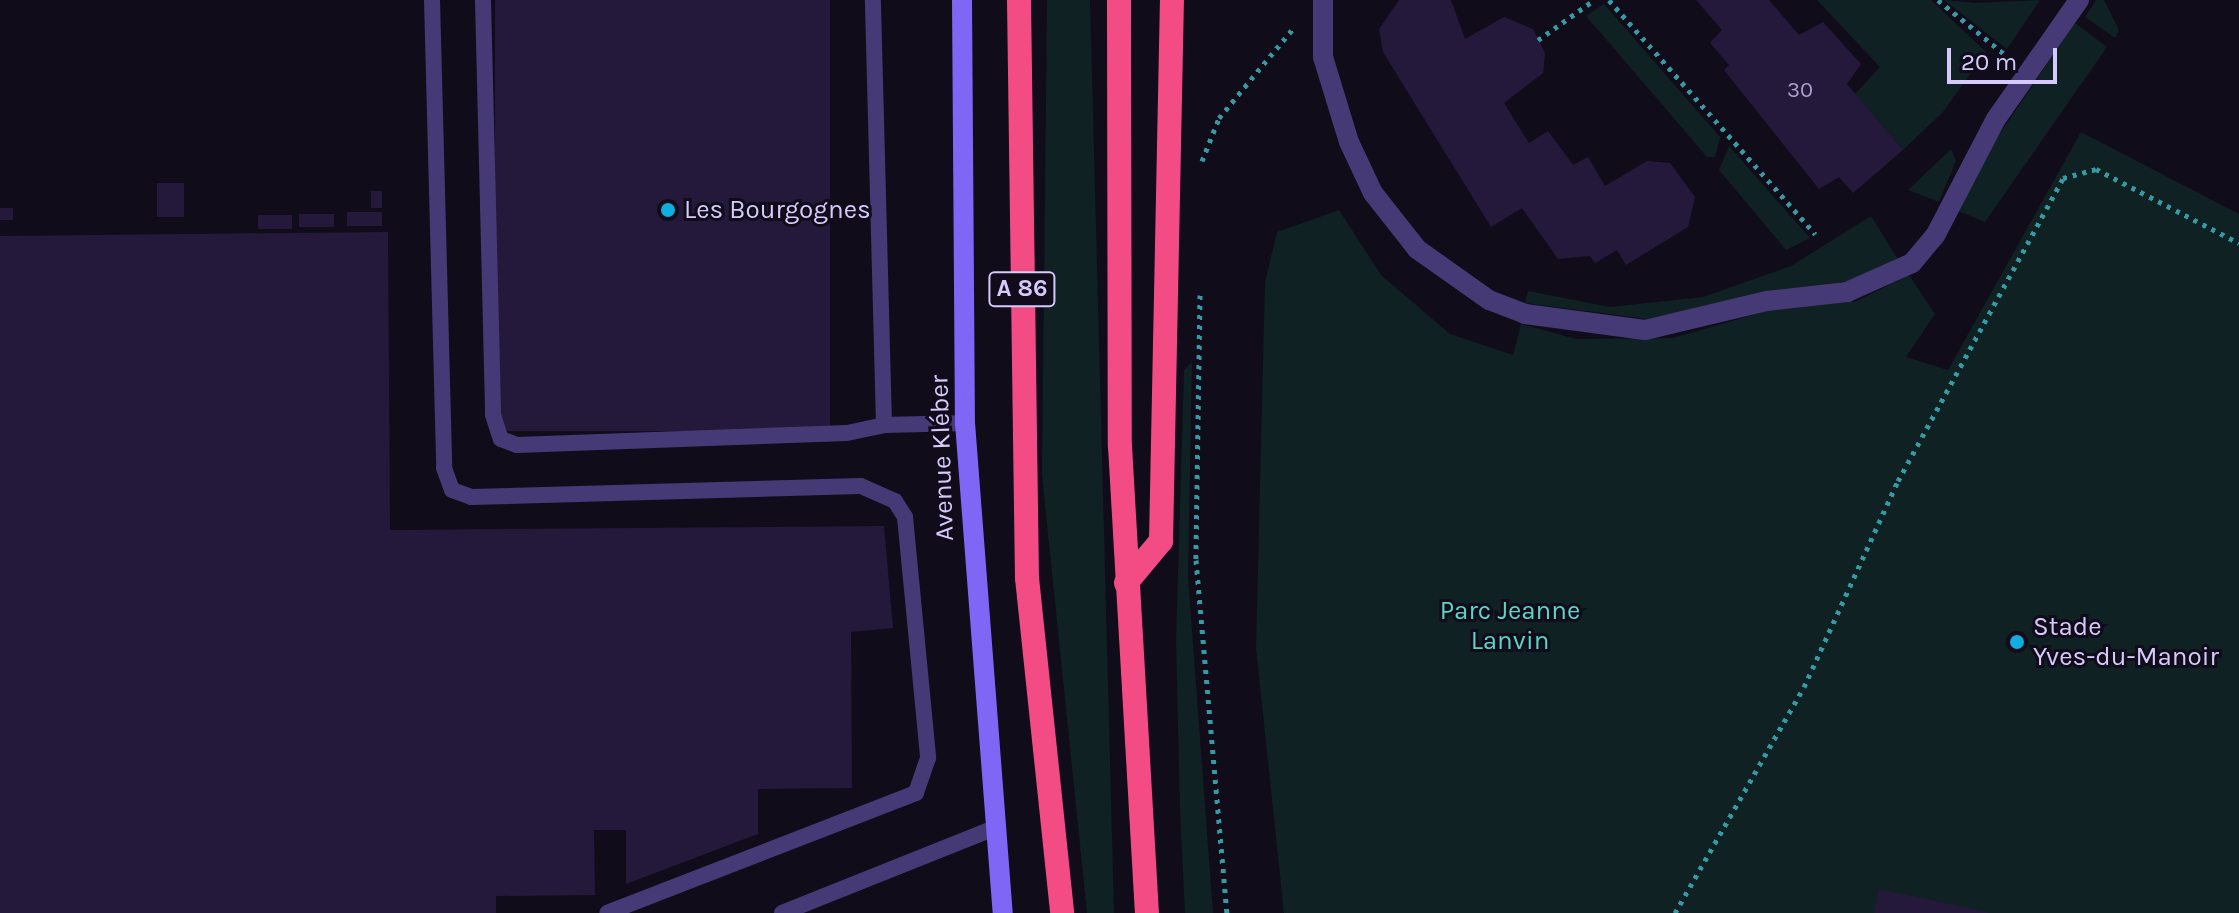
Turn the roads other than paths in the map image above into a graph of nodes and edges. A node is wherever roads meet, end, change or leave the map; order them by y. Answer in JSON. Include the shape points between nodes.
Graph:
{"nodes":[{"id":1,"x":432,"y":0,"type":"edge"},
{"id":2,"x":483,"y":0,"type":"edge"},
{"id":3,"x":873,"y":0,"type":"edge"},
{"id":4,"x":962,"y":0,"type":"edge"},
{"id":5,"x":1019,"y":0,"type":"edge"},
{"id":6,"x":1119,"y":0,"type":"edge"},
{"id":7,"x":1172,"y":0,"type":"edge"},
{"id":8,"x":2079,"y":0,"type":"edge"},
{"id":9,"x":1315,"y":6,"type":"edge"},
{"id":10,"x":965,"y":423,"type":"junction"},
{"id":11,"x":884,"y":425,"type":"junction"},
{"id":12,"x":1126,"y":583,"type":"junction"},
{"id":13,"x":995,"y":828,"type":"junction"},
{"id":14,"x":607,"y":913,"type":"edge"},
{"id":15,"x":782,"y":913,"type":"edge"},
{"id":16,"x":1003,"y":913,"type":"edge"},
{"id":17,"x":1062,"y":913,"type":"edge"},
{"id":18,"x":1147,"y":913,"type":"edge"}],
"edges":[{"from":1,"to":14,"type":"lane","via":[[444,468],[452,490],[471,497],[861,486],[895,501],[905,517],[928,758],[916,793]]},
{"from":2,"to":11,"type":"lane","via":[[493,415],[501,439],[517,445],[832,434]]},
{"from":3,"to":11,"type":"lane"},
{"from":4,"to":10,"type":"street","name":"Avenue Kléber"},
{"from":5,"to":17,"type":"highway","number":"A 86","via":[[1027,578]]},
{"from":6,"to":12,"type":"highway"},
{"from":7,"to":12,"type":"highway","via":[[1161,541]]},
{"from":8,"to":9,"type":"street","via":[[1965,167],[1935,236],[1904,269],[1847,292],[1767,301],[1645,330],[1568,325],[1525,314],[1489,300],[1417,249],[1373,193],[1349,142],[1323,57]]},
{"from":10,"to":11,"type":"lane"},
{"from":10,"to":13,"type":"street","name":"Avenue Kléber"},
{"from":12,"to":18,"type":"highway"},
{"from":13,"to":15,"type":"lane"},
{"from":13,"to":16,"type":"street","name":"Avenue Kléber"}]}
